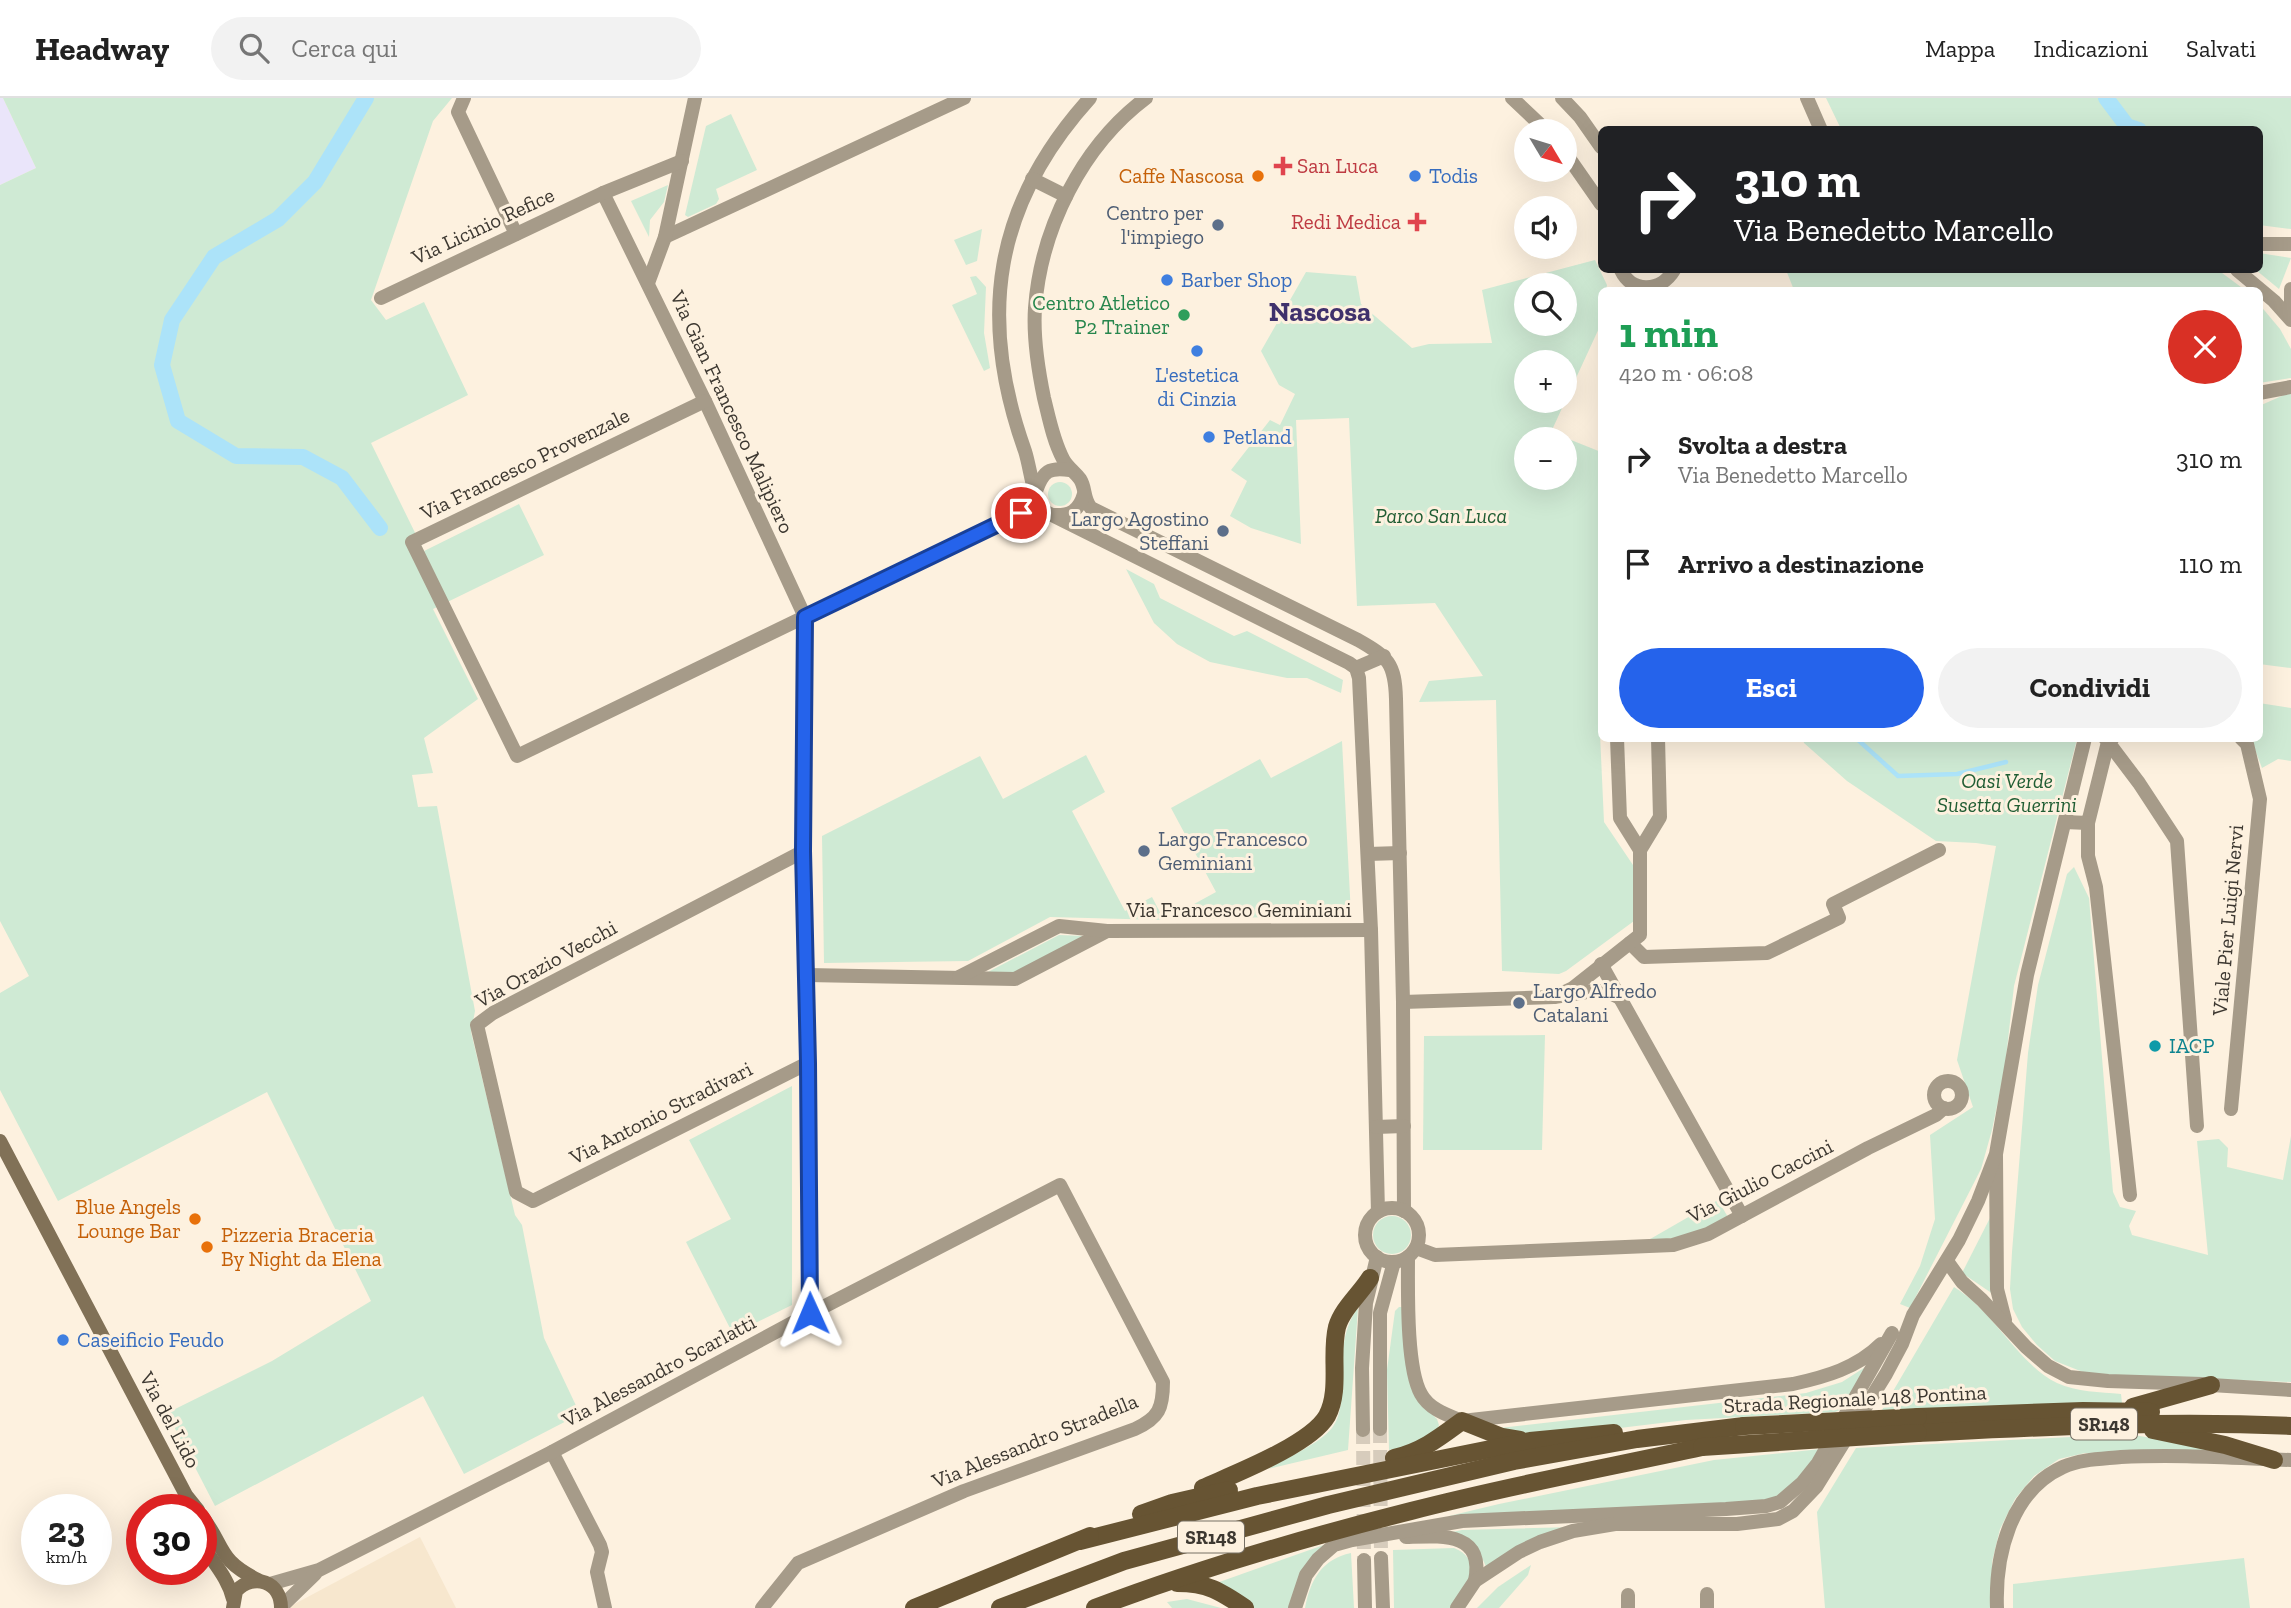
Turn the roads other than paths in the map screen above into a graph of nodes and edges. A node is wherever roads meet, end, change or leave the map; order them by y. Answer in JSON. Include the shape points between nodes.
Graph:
{"nodes":[{"id":1,"x":464,"y":98,"type":"edge"},
{"id":2,"x":695,"y":98,"type":"edge"},
{"id":3,"x":964,"y":98,"type":"edge"},
{"id":4,"x":1090,"y":98,"type":"edge"},
{"id":5,"x":1146,"y":98,"type":"edge"},
{"id":6,"x":1512,"y":98,"type":"edge"},
{"id":7,"x":1562,"y":98,"type":"edge"},
{"id":8,"x":1807,"y":98,"type":"edge"},
{"id":9,"x":1534,"y":119,"type":"edge"},
{"id":10,"x":1819,"y":126,"type":"edge"},
{"id":11,"x":1598,"y":144,"type":"edge"},
{"id":12,"x":682,"y":161,"type":"junction"},
{"id":13,"x":1577,"y":170,"type":"edge"},
{"id":14,"x":1032,"y":179,"type":"junction"},
{"id":15,"x":603,"y":193,"type":"junction"},
{"id":16,"x":1066,"y":196,"type":"junction"},
{"id":17,"x":1598,"y":200,"type":"edge"},
{"id":18,"x":516,"y":234,"type":"junction"},
{"id":19,"x":665,"y":237,"type":"junction"},
{"id":20,"x":2263,"y":244,"type":"edge"},
{"id":21,"x":2291,"y":244,"type":"edge"},
{"id":22,"x":1623,"y":273,"type":"edge"},
{"id":23,"x":1671,"y":273,"type":"edge"},
{"id":24,"x":2241,"y":273,"type":"edge"},
{"id":25,"x":648,"y":283,"type":"junction"},
{"id":26,"x":1644,"y":287,"type":"edge"},
{"id":27,"x":1649,"y":287,"type":"edge"},
{"id":28,"x":2257,"y":287,"type":"edge"},
{"id":29,"x":2291,"y":289,"type":"edge"},
{"id":30,"x":2263,"y":292,"type":"edge"},
{"id":31,"x":381,"y":298,"type":"dead end"},
{"id":32,"x":2291,"y":318,"type":"edge"},
{"id":33,"x":2291,"y":387,"type":"edge"},
{"id":34,"x":2263,"y":392,"type":"edge"},
{"id":35,"x":705,"y":401,"type":"junction"},
{"id":36,"x":1070,"y":470,"type":"junction"},
{"id":37,"x":1084,"y":494,"type":"junction"},
{"id":38,"x":1037,"y":497,"type":"junction"},
{"id":39,"x":1052,"y":515,"type":"junction"},
{"id":40,"x":805,"y":617,"type":"junction"},
{"id":41,"x":1384,"y":656,"type":"junction"},
{"id":42,"x":1356,"y":668,"type":"junction"},
{"id":43,"x":1617,"y":742,"type":"edge"},
{"id":44,"x":1658,"y":742,"type":"edge"},
{"id":45,"x":2084,"y":742,"type":"edge"},
{"id":46,"x":2108,"y":742,"type":"edge"},
{"id":47,"x":2110,"y":742,"type":"edge"},
{"id":48,"x":2245,"y":742,"type":"edge"},
{"id":49,"x":2065,"y":822,"type":"junction"},
{"id":50,"x":2088,"y":823,"type":"junction"},
{"id":51,"x":1640,"y":850,"type":"junction"},
{"id":52,"x":1939,"y":850,"type":"dead end"},
{"id":53,"x":803,"y":851,"type":"junction"},
{"id":54,"x":1400,"y":853,"type":"junction"},
{"id":55,"x":1368,"y":854,"type":"junction"},
{"id":56,"x":1371,"y":930,"type":"junction"},
{"id":57,"x":1107,"y":931,"type":"junction"},
{"id":58,"x":1629,"y":943,"type":"junction"},
{"id":59,"x":1601,"y":964,"type":"junction"},
{"id":60,"x":807,"y":975,"type":"junction"},
{"id":61,"x":960,"y":976,"type":"junction"},
{"id":62,"x":1554,"y":997,"type":"junction"},
{"id":63,"x":1621,"y":998,"type":"junction"},
{"id":64,"x":1403,"y":1002,"type":"junction"},
{"id":65,"x":808,"y":1063,"type":"junction"},
{"id":66,"x":1944,"y":1108,"type":"dead end"},
{"id":67,"x":2231,"y":1109,"type":"dead end"},
{"id":68,"x":1404,"y":1126,"type":"junction"},
{"id":69,"x":2196,"y":1126,"type":"dead end"},
{"id":70,"x":1376,"y":1127,"type":"junction"},
{"id":71,"x":0,"y":1142,"type":"edge"},
{"id":72,"x":1996,"y":1154,"type":"junction"},
{"id":73,"x":2130,"y":1195,"type":"dead end"},
{"id":74,"x":533,"y":1201,"type":"joint"},
{"id":75,"x":1404,"y":1211,"type":"junction"},
{"id":76,"x":1378,"y":1212,"type":"junction"},
{"id":77,"x":1742,"y":1216,"type":"junction"},
{"id":78,"x":1406,"y":1256,"type":"junction"},
{"id":79,"x":1377,"y":1257,"type":"junction"},
{"id":80,"x":1947,"y":1261,"type":"junction"},
{"id":81,"x":1370,"y":1278,"type":"junction"},
{"id":82,"x":810,"y":1313,"type":"junction"},
{"id":83,"x":1913,"y":1315,"type":"junction"},
{"id":84,"x":2008,"y":1328,"type":"junction"},
{"id":85,"x":1892,"y":1333,"type":"junction"},
{"id":86,"x":2211,"y":1385,"type":"junction"},
{"id":87,"x":2291,"y":1390,"type":"edge"},
{"id":88,"x":2114,"y":1417,"type":"junction"},
{"id":89,"x":2291,"y":1417,"type":"edge"},
{"id":90,"x":1462,"y":1421,"type":"junction"},
{"id":91,"x":1918,"y":1425,"type":"junction"},
{"id":92,"x":1744,"y":1426,"type":"junction"},
{"id":93,"x":2291,"y":1426,"type":"edge"},
{"id":94,"x":1380,"y":1429,"type":"tunnel mouth"},
{"id":95,"x":1363,"y":1430,"type":"tunnel mouth"},
{"id":96,"x":1530,"y":1441,"type":"junction"},
{"id":97,"x":1702,"y":1447,"type":"junction"},
{"id":98,"x":552,"y":1452,"type":"junction"},
{"id":99,"x":2282,"y":1460,"type":"edge"},
{"id":100,"x":1427,"y":1483,"type":"junction"},
{"id":101,"x":185,"y":1494,"type":"edge"},
{"id":102,"x":1172,"y":1503,"type":"junction"},
{"id":103,"x":1352,"y":1540,"type":"junction"},
{"id":104,"x":1080,"y":1541,"type":"junction"},
{"id":105,"x":217,"y":1543,"type":"edge"},
{"id":106,"x":1381,"y":1558,"type":"tunnel mouth"},
{"id":107,"x":1364,"y":1560,"type":"tunnel mouth"},
{"id":108,"x":217,"y":1567,"type":"edge"},
{"id":109,"x":319,"y":1570,"type":"junction"},
{"id":110,"x":1475,"y":1581,"type":"junction"},
{"id":111,"x":264,"y":1582,"type":"junction"},
{"id":112,"x":1163,"y":1583,"type":"junction"},
{"id":113,"x":233,"y":1604,"type":"edge"},
{"id":114,"x":281,"y":1607,"type":"edge"},
{"id":115,"x":605,"y":1608,"type":"edge"},
{"id":116,"x":762,"y":1608,"type":"edge"},
{"id":117,"x":914,"y":1608,"type":"edge"},
{"id":118,"x":1000,"y":1608,"type":"edge"},
{"id":119,"x":1095,"y":1608,"type":"edge"},
{"id":120,"x":1245,"y":1608,"type":"edge"},
{"id":121,"x":1295,"y":1608,"type":"edge"},
{"id":122,"x":1365,"y":1608,"type":"edge"},
{"id":123,"x":1383,"y":1608,"type":"edge"},
{"id":124,"x":1457,"y":1608,"type":"edge"},
{"id":125,"x":1997,"y":1608,"type":"edge"}],
"edges":[{"from":1,"to":18,"type":"street","via":[[458,112]]},
{"from":2,"to":12,"type":"street","name":"Via Gian Francesco Malipiero"},
{"from":3,"to":19,"type":"street"},
{"from":4,"to":14,"type":"street","via":[[1065,126]]},
{"from":5,"to":16,"type":"street","via":[[1109,132]]},
{"from":6,"to":9,"type":"street"},
{"from":7,"to":11,"type":"street"},
{"from":8,"to":10,"type":"street"},
{"from":12,"to":15,"type":"street","name":"Via Licinio Refice"},
{"from":12,"to":19,"type":"street","name":"Via Gian Francesco Malipiero"},
{"from":13,"to":17,"type":"street"},
{"from":14,"to":16,"type":"street"},
{"from":14,"to":38,"type":"street","via":[[1010,235],[998,317],[1006,390]]},
{"from":15,"to":18,"type":"street","name":"Via Licinio Refice"},
{"from":15,"to":25,"type":"street"},
{"from":16,"to":36,"type":"street","via":[[1049,240],[1035,309],[1043,392],[1056,442]]},
{"from":18,"to":31,"type":"street","name":"Via Licinio Refice"},
{"from":19,"to":25,"type":"street","name":"Via Gian Francesco Malipiero"},
{"from":20,"to":21,"type":"street"},
{"from":22,"to":26,"type":"street"},
{"from":23,"to":27,"type":"street","via":[[1663,283]]},
{"from":24,"to":28,"type":"street"},
{"from":25,"to":35,"type":"street","name":"Via Gian Francesco Malipiero"},
{"from":29,"to":32,"type":"street"},
{"from":30,"to":32,"type":"street"},
{"from":33,"to":34,"type":"street"},
{"from":35,"to":40,"type":"street","name":"Via Gian Francesco Malipiero"},
{"from":35,"to":40,"type":"street","name":"Via Francesco Provenzale","via":[[412,542],[517,756]]},
{"from":36,"to":37,"type":"street"},
{"from":36,"to":38,"type":"street","via":[[1047,472],[1040,478]]},
{"from":37,"to":39,"type":"street","via":[[1074,512]]},
{"from":37,"to":41,"type":"street","via":[[1097,511]]},
{"from":38,"to":39,"type":"street","via":[[1044,511]]},
{"from":38,"to":40,"type":"street"},
{"from":39,"to":42,"type":"street"},
{"from":40,"to":53,"type":"street"},
{"from":41,"to":42,"type":"street"},
{"from":41,"to":54,"type":"street","via":[[1396,681]]},
{"from":42,"to":55,"type":"street"},
{"from":43,"to":51,"type":"street","via":[[1620,818]]},
{"from":44,"to":51,"type":"street","via":[[1660,817]]},
{"from":45,"to":49,"type":"street"},
{"from":46,"to":50,"type":"street","name":"Viale Pier Luigi Nervi"},
{"from":47,"to":69,"type":"street","name":"Viale Pier Luigi Nervi","via":[[2177,841]]},
{"from":48,"to":67,"type":"street","name":"Viale Pier Luigi Nervi","via":[[2260,799]]},
{"from":49,"to":50,"type":"street"},
{"from":49,"to":72,"type":"street","via":[[2027,975]]},
{"from":50,"to":73,"type":"street","name":"Viale Pier Luigi Nervi","via":[[2088,856],[2096,887]]},
{"from":51,"to":58,"type":"street","via":[[1640,935]]},
{"from":52,"to":58,"type":"street","via":[[1833,904],[1839,918],[1767,953],[1644,957]]},
{"from":53,"to":60,"type":"street"},
{"from":53,"to":74,"type":"street","name":"Via Orazio Vecchi","via":[[477,1025],[516,1192]]},
{"from":54,"to":55,"type":"street"},
{"from":54,"to":64,"type":"street"},
{"from":55,"to":56,"type":"street"},
{"from":56,"to":57,"type":"street","name":"Via Francesco Geminiani"},
{"from":56,"to":70,"type":"street"},
{"from":57,"to":61,"type":"street","name":"Via Francesco Geminiani","via":[[1015,979]]},
{"from":57,"to":61,"type":"street","name":"Via Francesco Geminiani","via":[[1059,926]]},
{"from":58,"to":59,"type":"street"},
{"from":59,"to":62,"type":"street","via":[[1573,988]]},
{"from":59,"to":63,"type":"street"},
{"from":60,"to":61,"type":"street","name":"Via Francesco Geminiani"},
{"from":60,"to":65,"type":"street"},
{"from":62,"to":63,"type":"street","via":[[1606,991]]},
{"from":62,"to":64,"type":"street"},
{"from":63,"to":77,"type":"street"},
{"from":64,"to":68,"type":"street"},
{"from":65,"to":74,"type":"street","name":"Via Antonio Stradivari"},
{"from":65,"to":82,"type":"street"},
{"from":66,"to":77,"type":"street","name":"Via Giulio Caccini"},
{"from":68,"to":70,"type":"street"},
{"from":68,"to":75,"type":"street"},
{"from":70,"to":76,"type":"street"},
{"from":71,"to":101,"type":"main road","name":"Via del Lido"},
{"from":72,"to":80,"type":"street"},
{"from":72,"to":84,"type":"street","via":[[1997,1289]]},
{"from":75,"to":76,"type":"street"},
{"from":75,"to":78,"type":"street","via":[[1419,1230]]},
{"from":76,"to":79,"type":"street","via":[[1371,1218],[1365,1238]]},
{"from":77,"to":78,"type":"street","name":"Via Giulio Caccini","via":[[1673,1245]]},
{"from":78,"to":79,"type":"street"},
{"from":78,"to":90,"type":"street","via":[[1414,1375],[1421,1395],[1431,1405]]},
{"from":78,"to":94,"type":"street","via":[[1380,1313]]},
{"from":79,"to":81,"type":"street"},
{"from":80,"to":83,"type":"street"},
{"from":80,"to":84,"type":"street","via":[[1961,1282]]},
{"from":81,"to":95,"type":"street","via":[[1363,1338]]},
{"from":81,"to":102,"type":"main road","via":[[1337,1326],[1331,1406],[1316,1429]]},
{"from":82,"to":98,"type":"street","name":"Via Alessandro Scarlatti"},
{"from":82,"to":116,"type":"street","name":"Via Alessandro Stradella","via":[[1060,1185],[1163,1382],[1163,1400],[1144,1424],[964,1491],[798,1563]]},
{"from":83,"to":85,"type":"street"},
{"from":83,"to":110,"type":"street","via":[[1886,1374],[1822,1479],[1793,1511],[1778,1519],[1737,1524],[1615,1524],[1573,1531],[1518,1552]]},
{"from":84,"to":86,"type":"street","via":[[2048,1366],[2069,1377]]},
{"from":85,"to":90,"type":"street","via":[[1844,1369],[1793,1384]]},
{"from":85,"to":103,"type":"street","via":[[1818,1463],[1780,1502],[1726,1509],[1462,1521]]},
{"from":86,"to":87,"type":"street"},
{"from":86,"to":88,"type":"main road"},
{"from":88,"to":89,"type":"main road","name":"Strada Regionale 148 Pontina","number":"SR148"},
{"from":88,"to":91,"type":"main road","name":"Strada Regionale 148 Pontina","number":"SR148"},
{"from":88,"to":93,"type":"main road","name":"Strada Regionale 148 Pontina","number":"SR148"},
{"from":88,"to":99,"type":"main road"},
{"from":90,"to":96,"type":"main road","via":[[1502,1437]]},
{"from":90,"to":102,"type":"main road","via":[[1410,1455]]},
{"from":91,"to":92,"type":"main road","name":"Strada Regionale 148 Pontina","number":"SR148","bridge":true},
{"from":91,"to":97,"type":"main road","name":"Strada Regionale 148 Pontina","number":"SR148","bridge":true},
{"from":92,"to":96,"type":"main road","via":[[1682,1426]]},
{"from":92,"to":100,"type":"main road","name":"Strada Regionale 148 Pontina","number":"SR148","via":[[1514,1461]]},
{"from":96,"to":104,"type":"main road","via":[[1257,1496]]},
{"from":97,"to":100,"type":"main road","name":"Strada Regionale 148 Pontina","number":"SR148"},
{"from":97,"to":112,"type":"main road","via":[[1413,1510]]},
{"from":98,"to":109,"type":"street","name":"Via Alessandro Scarlatti"},
{"from":98,"to":115,"type":"street","via":[[600,1545],[597,1572]]},
{"from":99,"to":125,"type":"street","via":[[2170,1454],[2089,1460],[2063,1467],[2040,1482],[2007,1529],[1998,1563]]},
{"from":100,"to":118,"type":"main road","name":"Strada Regionale 148 Pontina","number":"SR148","via":[[1124,1561]]},
{"from":102,"to":104,"type":"main road"},
{"from":103,"to":110,"type":"street","via":[[1451,1537],[1465,1542],[1474,1553]]},
{"from":103,"to":121,"type":"street","via":[[1334,1545],[1318,1559],[1306,1575]]},
{"from":104,"to":117,"type":"main road"},
{"from":105,"to":111,"type":"main road","via":[[240,1571]]},
{"from":106,"to":123,"type":"street"},
{"from":107,"to":122,"type":"street"},
{"from":108,"to":113,"type":"main road","via":[[226,1578]]},
{"from":109,"to":111,"type":"street","name":"Via Alessandro Scarlatti"},
{"from":109,"to":114,"type":"street","name":"Via Alessandro Scarlatti"},
{"from":110,"to":124,"type":"street"},
{"from":111,"to":113,"type":"main road","via":[[242,1585]]},
{"from":111,"to":114,"type":"main road","via":[[279,1594]]},
{"from":112,"to":119,"type":"main road"},
{"from":112,"to":120,"type":"main road","via":[[1208,1586]]}]}
